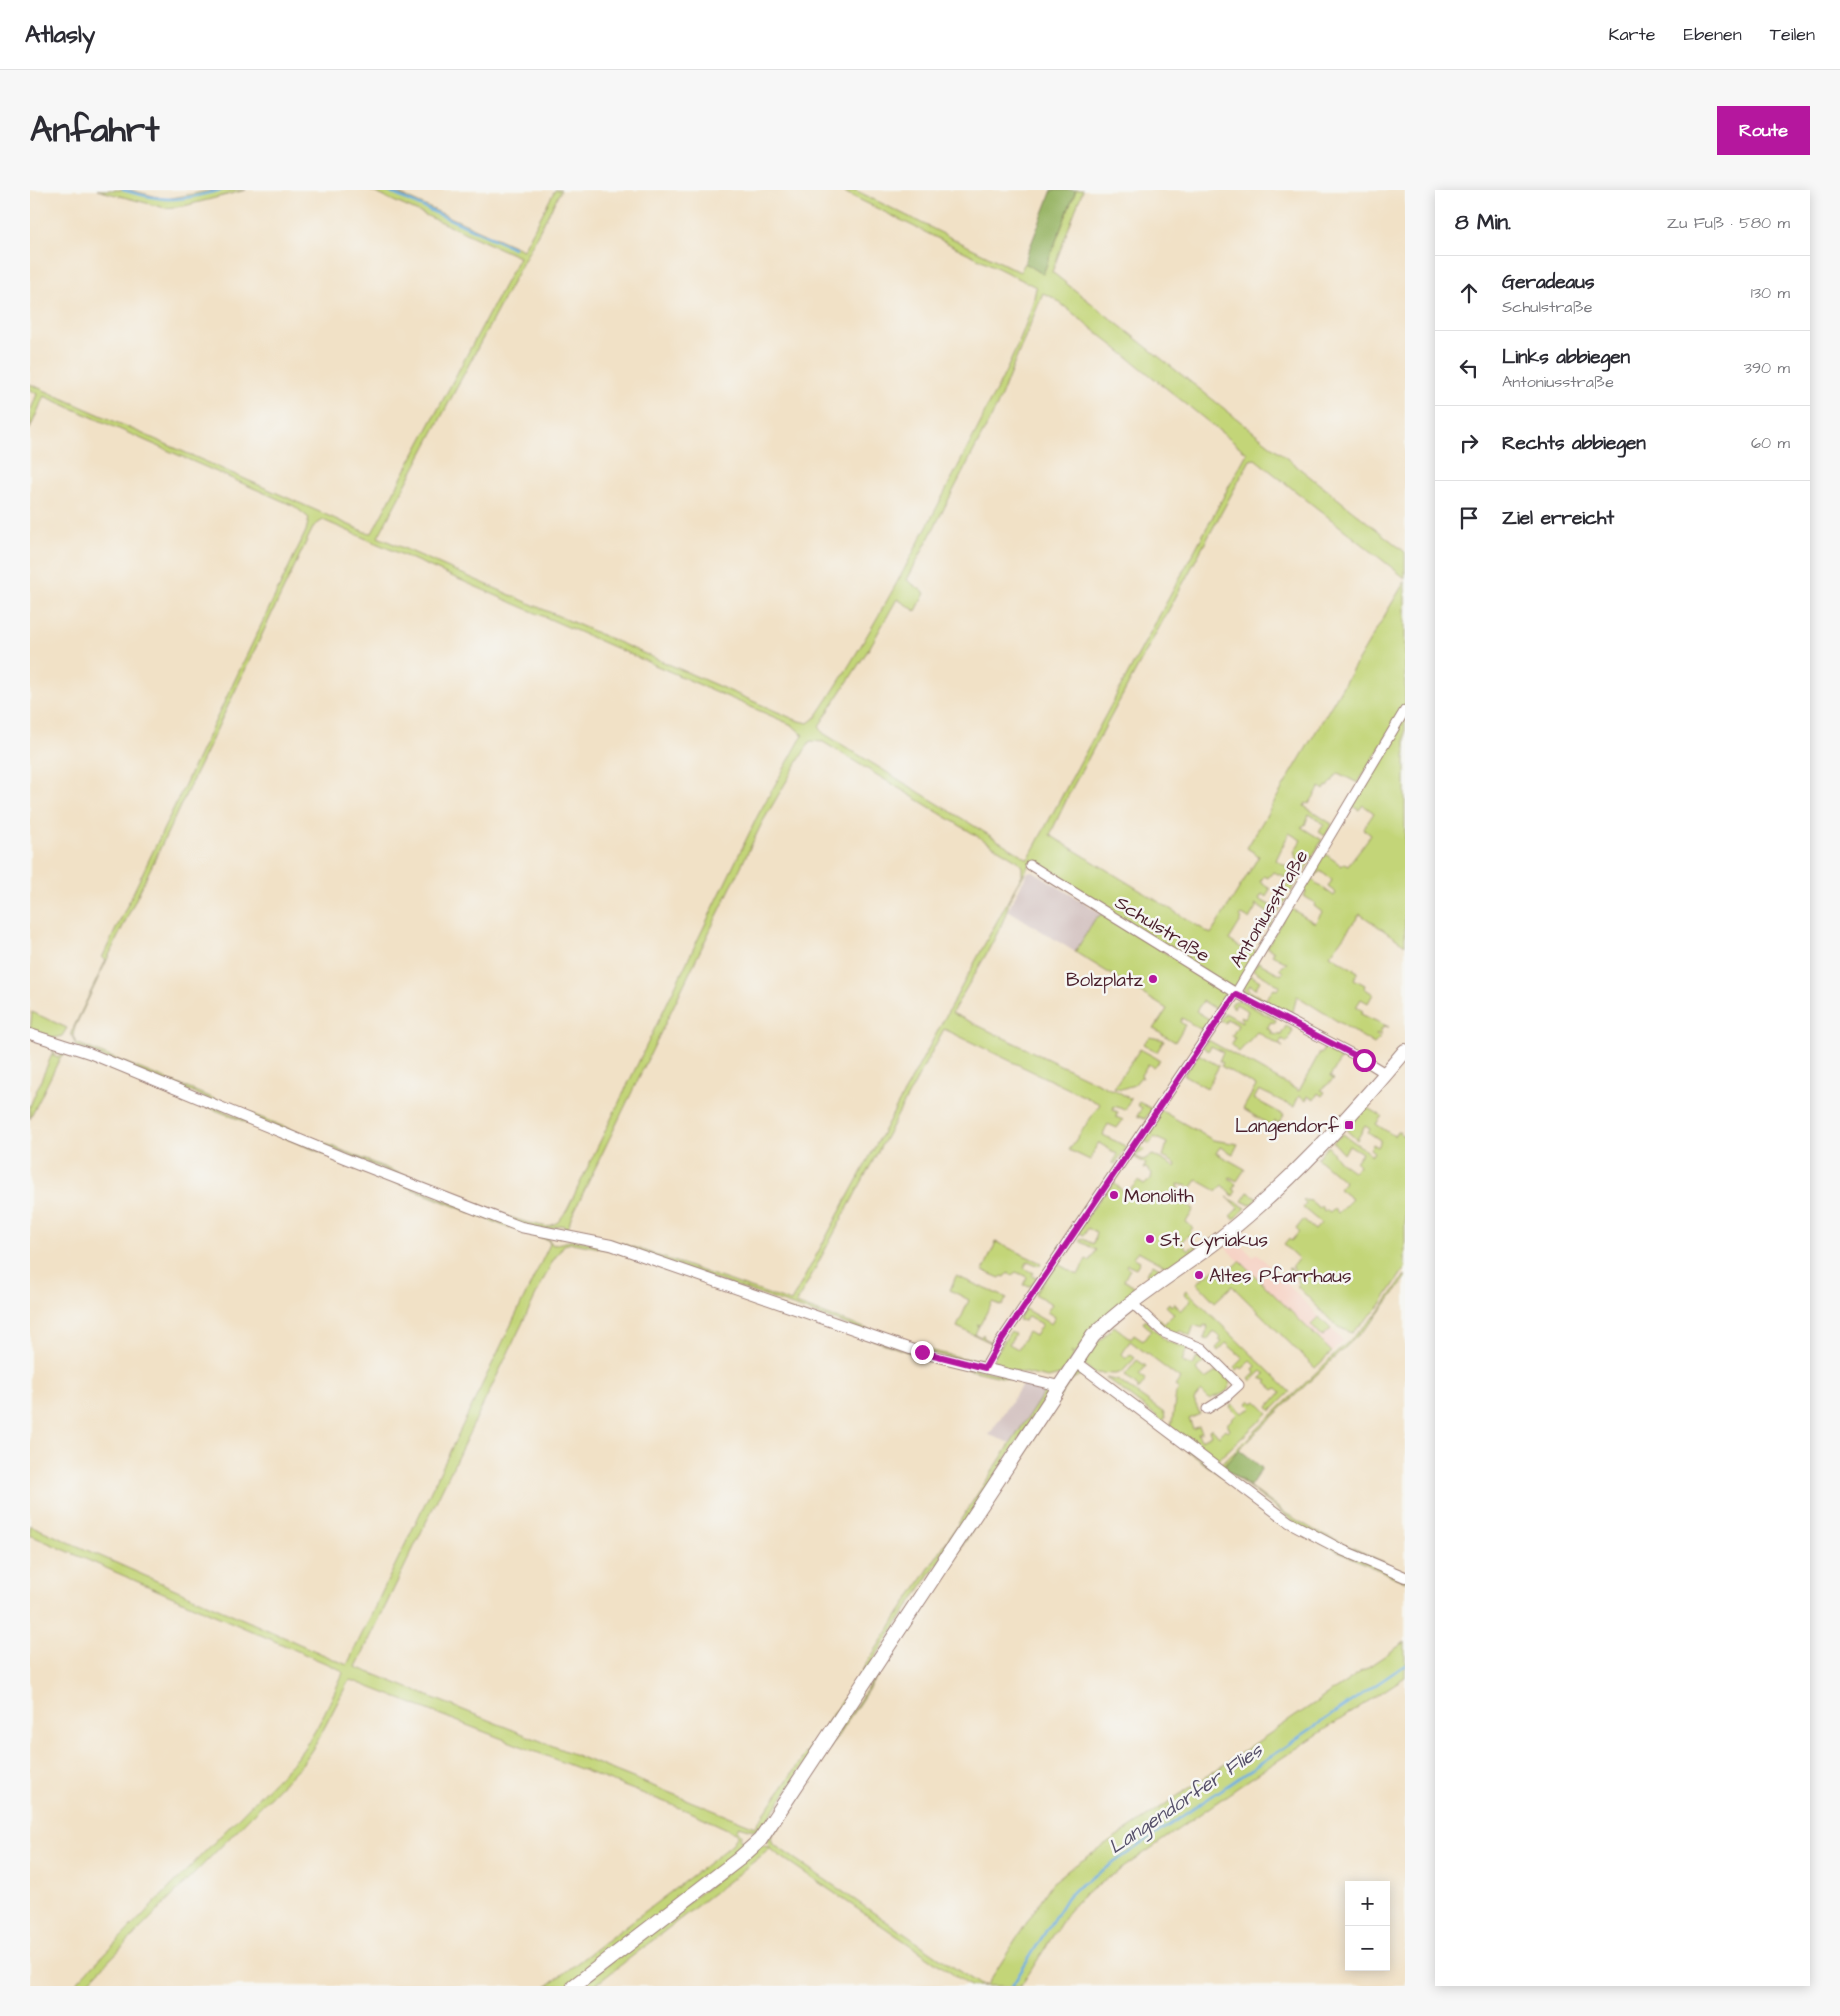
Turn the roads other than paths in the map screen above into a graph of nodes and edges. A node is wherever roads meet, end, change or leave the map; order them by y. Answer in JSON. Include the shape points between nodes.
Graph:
{"nodes":[{"id":1,"x":1405,"y":710,"type":"edge"},
{"id":2,"x":1030,"y":866,"type":"dead end"},
{"id":3,"x":1236,"y":994,"type":"junction"},
{"id":4,"x":30,"y":1034,"type":"edge"},
{"id":5,"x":1405,"y":1051,"type":"edge"},
{"id":6,"x":1385,"y":1073,"type":"junction"},
{"id":7,"x":1133,"y":1304,"type":"junction"},
{"id":8,"x":1075,"y":1361,"type":"junction"},
{"id":9,"x":985,"y":1368,"type":"junction"},
{"id":10,"x":1058,"y":1386,"type":"junction"},
{"id":11,"x":1207,"y":1410,"type":"dead end"},
{"id":12,"x":1405,"y":1578,"type":"edge"},
{"id":13,"x":574,"y":1986,"type":"edge"}],
"edges":[{"from":1,"to":3,"type":"street","name":"Antoniusstraße"},
{"from":2,"to":3,"type":"street","name":"Schulstraße"},
{"from":3,"to":6,"type":"street","name":"Schulstraße"},
{"from":3,"to":9,"type":"street","name":"Antoniusstraße"},
{"from":4,"to":9,"type":"street","via":[[89,1053],[507,1222],[531,1230],[610,1245],[922,1352]]},
{"from":5,"to":6,"type":"main road"},
{"from":6,"to":7,"type":"main road","via":[[1345,1121],[1277,1190],[1222,1237]]},
{"from":7,"to":8,"type":"main road","via":[[1093,1336]]},
{"from":7,"to":11,"type":"street","via":[[1164,1333],[1202,1348],[1239,1384],[1226,1398]]},
{"from":8,"to":10,"type":"main road"},
{"from":8,"to":12,"type":"street","via":[[1288,1522]]},
{"from":9,"to":10,"type":"street"},
{"from":10,"to":13,"type":"main road","via":[[760,1840]]}]}
